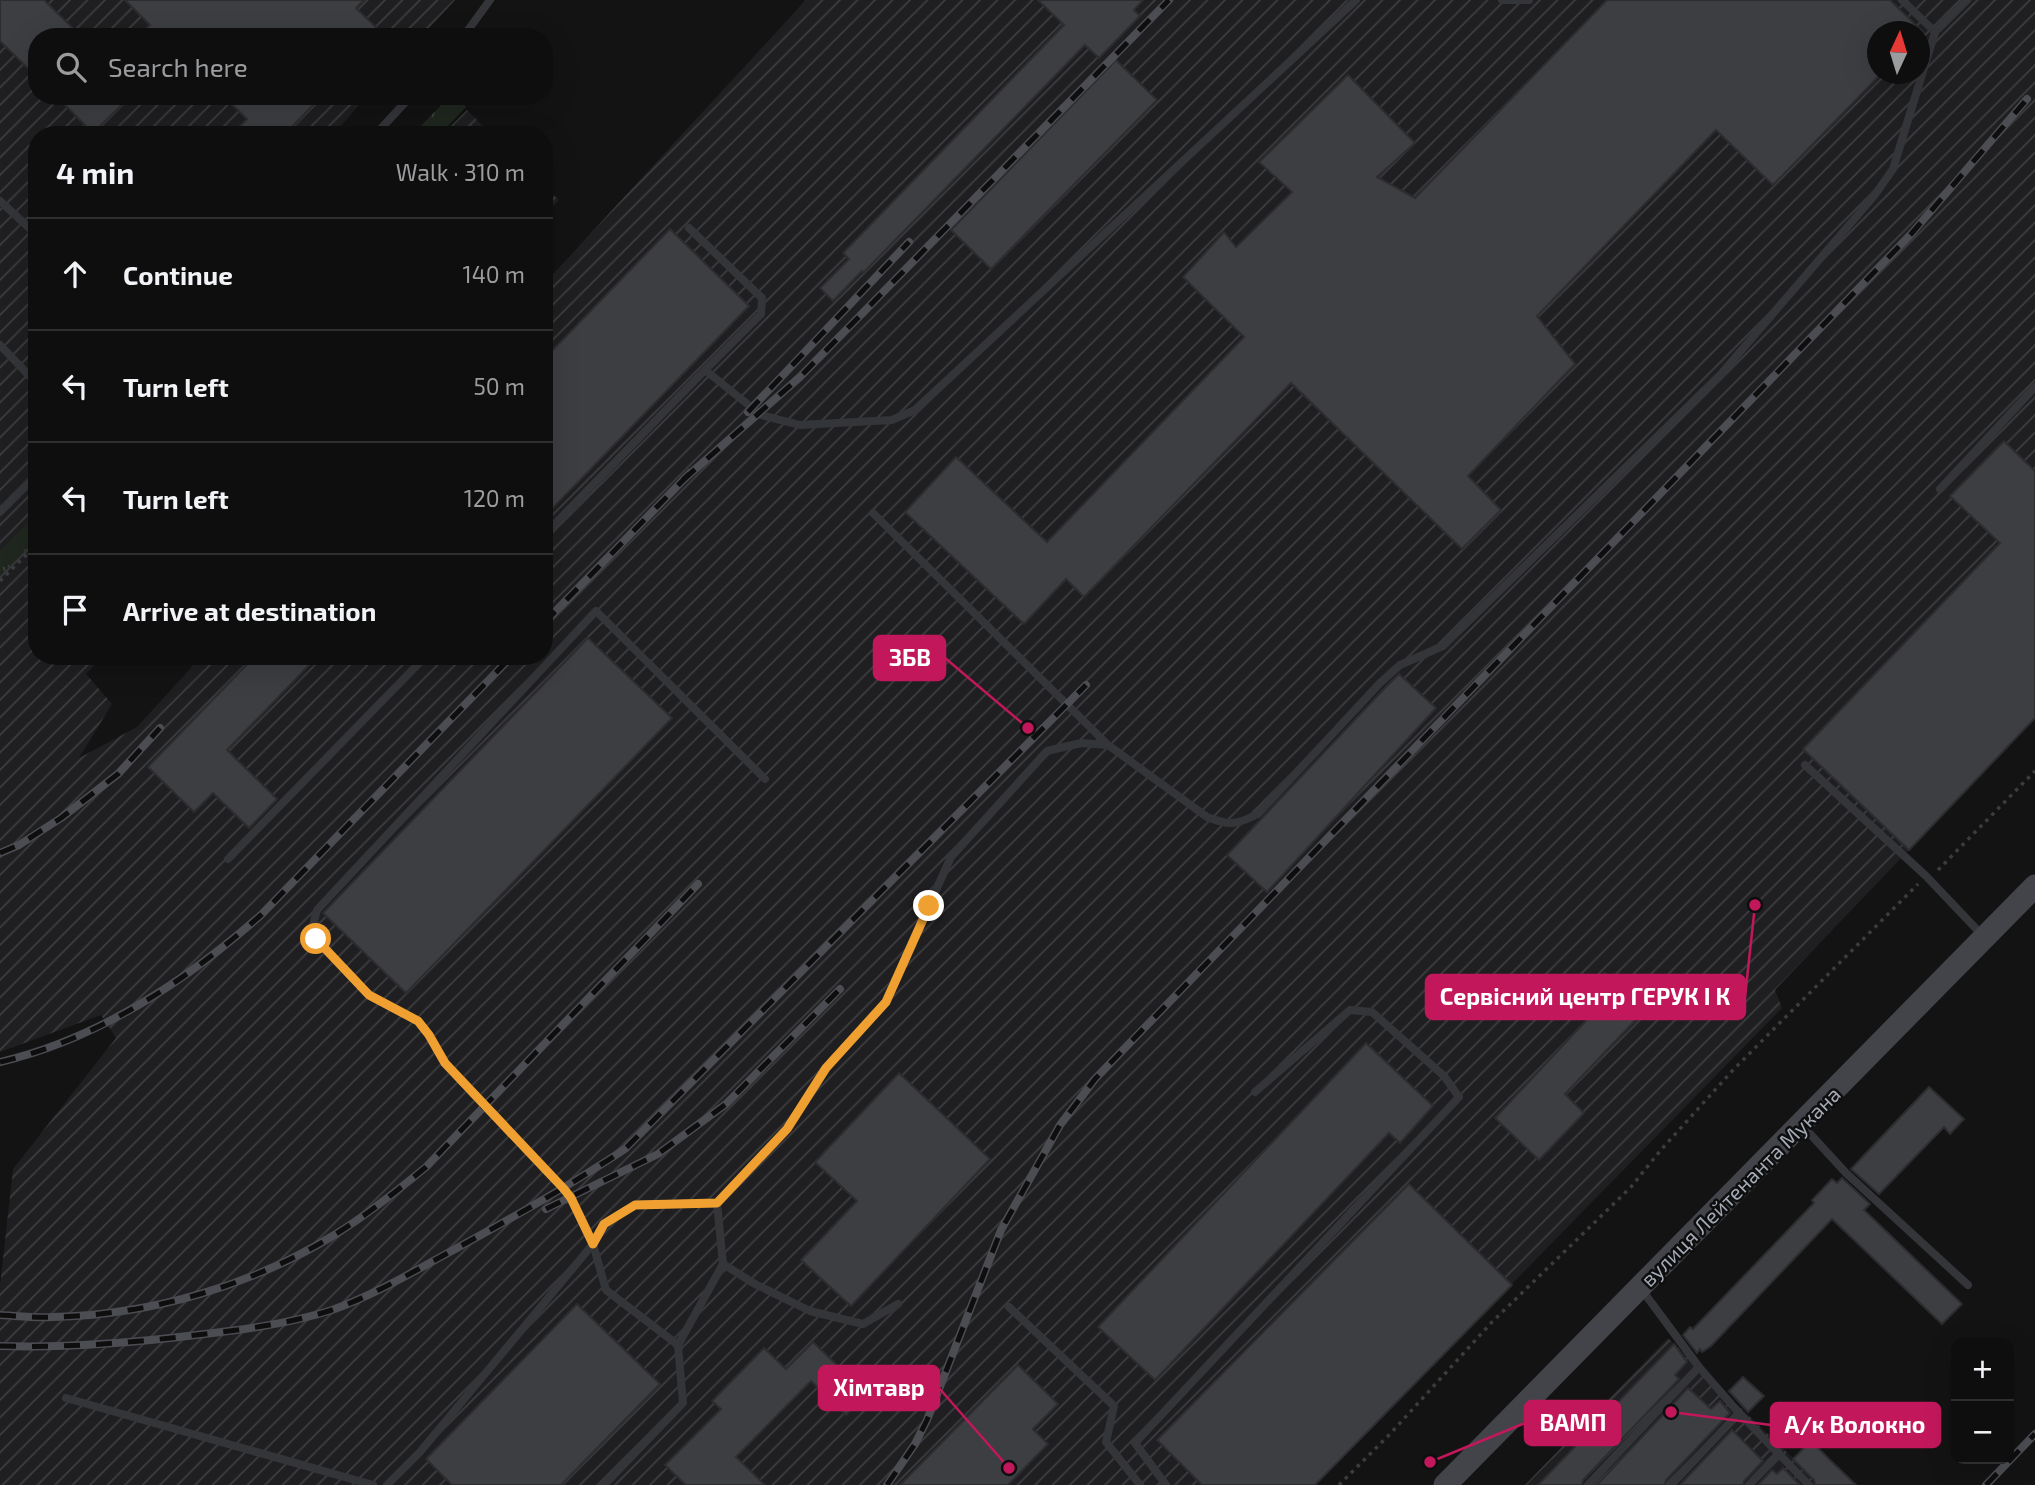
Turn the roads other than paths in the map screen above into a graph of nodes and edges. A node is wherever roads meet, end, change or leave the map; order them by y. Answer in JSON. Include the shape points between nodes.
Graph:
{"nodes":[{"id":1,"x":490,"y":0,"type":"edge"},
{"id":2,"x":1356,"y":0,"type":"edge"},
{"id":3,"x":1502,"y":0,"type":"edge"},
{"id":4,"x":1529,"y":0,"type":"edge"},
{"id":5,"x":1902,"y":0,"type":"edge"},
{"id":6,"x":1967,"y":0,"type":"edge"},
{"id":7,"x":470,"y":28,"type":"edge"},
{"id":8,"x":1935,"y":32,"type":"junction"},
{"id":9,"x":403,"y":105,"type":"edge"},
{"id":10,"x":383,"y":126,"type":"edge"},
{"id":11,"x":0,"y":201,"type":"edge"},
{"id":12,"x":28,"y":227,"type":"edge"},
{"id":13,"x":689,"y":228,"type":"dead end"},
{"id":14,"x":0,"y":345,"type":"edge"},
{"id":15,"x":705,"y":370,"type":"junction"},
{"id":16,"x":28,"y":375,"type":"edge"},
{"id":17,"x":2035,"y":387,"type":"edge"},
{"id":18,"x":28,"y":484,"type":"edge"},
{"id":19,"x":1940,"y":489,"type":"dead end"},
{"id":20,"x":0,"y":512,"type":"edge"},
{"id":21,"x":873,"y":513,"type":"dead end"},
{"id":22,"x":553,"y":526,"type":"edge"},
{"id":23,"x":553,"y":657,"type":"edge"},
{"id":24,"x":417,"y":665,"type":"edge"},
{"id":25,"x":546,"y":665,"type":"edge"},
{"id":26,"x":1108,"y":745,"type":"junction"},
{"id":27,"x":1805,"y":765,"type":"dead end"},
{"id":28,"x":765,"y":779,"type":"dead end"},
{"id":29,"x":228,"y":859,"type":"dead end"},
{"id":30,"x":2035,"y":886,"type":"edge"},
{"id":31,"x":1985,"y":938,"type":"junction"},
{"id":32,"x":1255,"y":1092,"type":"dead end"},
{"id":33,"x":1801,"y":1124,"type":"junction"},
{"id":34,"x":717,"y":1203,"type":"junction"},
{"id":35,"x":593,"y":1244,"type":"junction"},
{"id":36,"x":723,"y":1264,"type":"junction"},
{"id":37,"x":1968,"y":1285,"type":"dead end"},
{"id":38,"x":1640,"y":1288,"type":"junction"},
{"id":39,"x":898,"y":1304,"type":"dead end"},
{"id":40,"x":1009,"y":1307,"type":"dead end"},
{"id":41,"x":678,"y":1345,"type":"junction"},
{"id":42,"x":1699,"y":1367,"type":"junction"},
{"id":43,"x":66,"y":1398,"type":"dead end"},
{"id":44,"x":1739,"y":1413,"type":"junction"},
{"id":45,"x":1779,"y":1453,"type":"junction"},
{"id":46,"x":373,"y":1485,"type":"edge"},
{"id":47,"x":387,"y":1485,"type":"edge"},
{"id":48,"x":604,"y":1485,"type":"edge"},
{"id":49,"x":1140,"y":1485,"type":"edge"},
{"id":50,"x":1166,"y":1485,"type":"edge"},
{"id":51,"x":1445,"y":1485,"type":"edge"},
{"id":52,"x":1588,"y":1485,"type":"edge"},
{"id":53,"x":1671,"y":1485,"type":"edge"},
{"id":54,"x":1749,"y":1485,"type":"edge"},
{"id":55,"x":1810,"y":1485,"type":"edge"}],
"edges":[{"from":1,"to":7,"type":"lane"},
{"from":2,"to":15,"type":"lane","via":[[915,410],[892,420],[800,425],[761,415]]},
{"from":3,"to":4,"type":"lane"},
{"from":5,"to":8,"type":"lane"},
{"from":6,"to":8,"type":"lane"},
{"from":8,"to":26,"type":"lane","via":[[1893,169],[1721,374],[1443,646],[1400,665],[1380,682],[1258,814],[1239,823],[1207,817]]},
{"from":9,"to":10,"type":"lane"},
{"from":11,"to":12,"type":"lane"},
{"from":13,"to":15,"type":"lane","via":[[762,298],[761,314]]},
{"from":14,"to":16,"type":"lane"},
{"from":15,"to":22,"type":"lane"},
{"from":17,"to":19,"type":"lane"},
{"from":18,"to":20,"type":"lane"},
{"from":21,"to":26,"type":"lane"},
{"from":23,"to":28,"type":"lane","via":[[596,611]]},
{"from":24,"to":29,"type":"lane"},
{"from":25,"to":35,"type":"lane","via":[[317,910],[313,925],[316,939],[369,995],[418,1021],[445,1063],[564,1189]]},
{"from":26,"to":34,"type":"lane","via":[[1081,743],[1047,751],[951,857],[886,1002],[826,1068],[787,1129]]},
{"from":27,"to":31,"type":"lane","via":[[1926,876]]},
{"from":30,"to":31,"type":"main road","name":"вулиця Лейтенанта Мукана"},
{"from":31,"to":33,"type":"main road","name":"вулиця Лейтенанта Мукана"},
{"from":32,"to":50,"type":"lane","via":[[1350,1010],[1372,1012],[1444,1076],[1459,1097],[1135,1443]]},
{"from":33,"to":37,"type":"lane","via":[[1846,1173]]},
{"from":33,"to":38,"type":"main road","name":"вулиця Лейтенанта Мукана"},
{"from":34,"to":35,"type":"lane","via":[[635,1205],[604,1224]]},
{"from":34,"to":36,"type":"lane"},
{"from":35,"to":41,"type":"lane","via":[[606,1290]]},
{"from":35,"to":47,"type":"lane","via":[[420,1452]]},
{"from":36,"to":39,"type":"lane","via":[[810,1311],[863,1324]]},
{"from":36,"to":41,"type":"lane"},
{"from":38,"to":42,"type":"lane"},
{"from":38,"to":51,"type":"main road","name":"вулиця Лейтенанта Мукана"},
{"from":40,"to":49,"type":"lane","via":[[1114,1406],[1106,1442]]},
{"from":41,"to":48,"type":"lane","via":[[683,1403]]},
{"from":42,"to":44,"type":"lane"},
{"from":42,"to":52,"type":"lane"},
{"from":43,"to":46,"type":"lane"},
{"from":44,"to":45,"type":"lane"},
{"from":44,"to":53,"type":"lane"},
{"from":45,"to":54,"type":"lane"},
{"from":45,"to":55,"type":"lane"}]}
